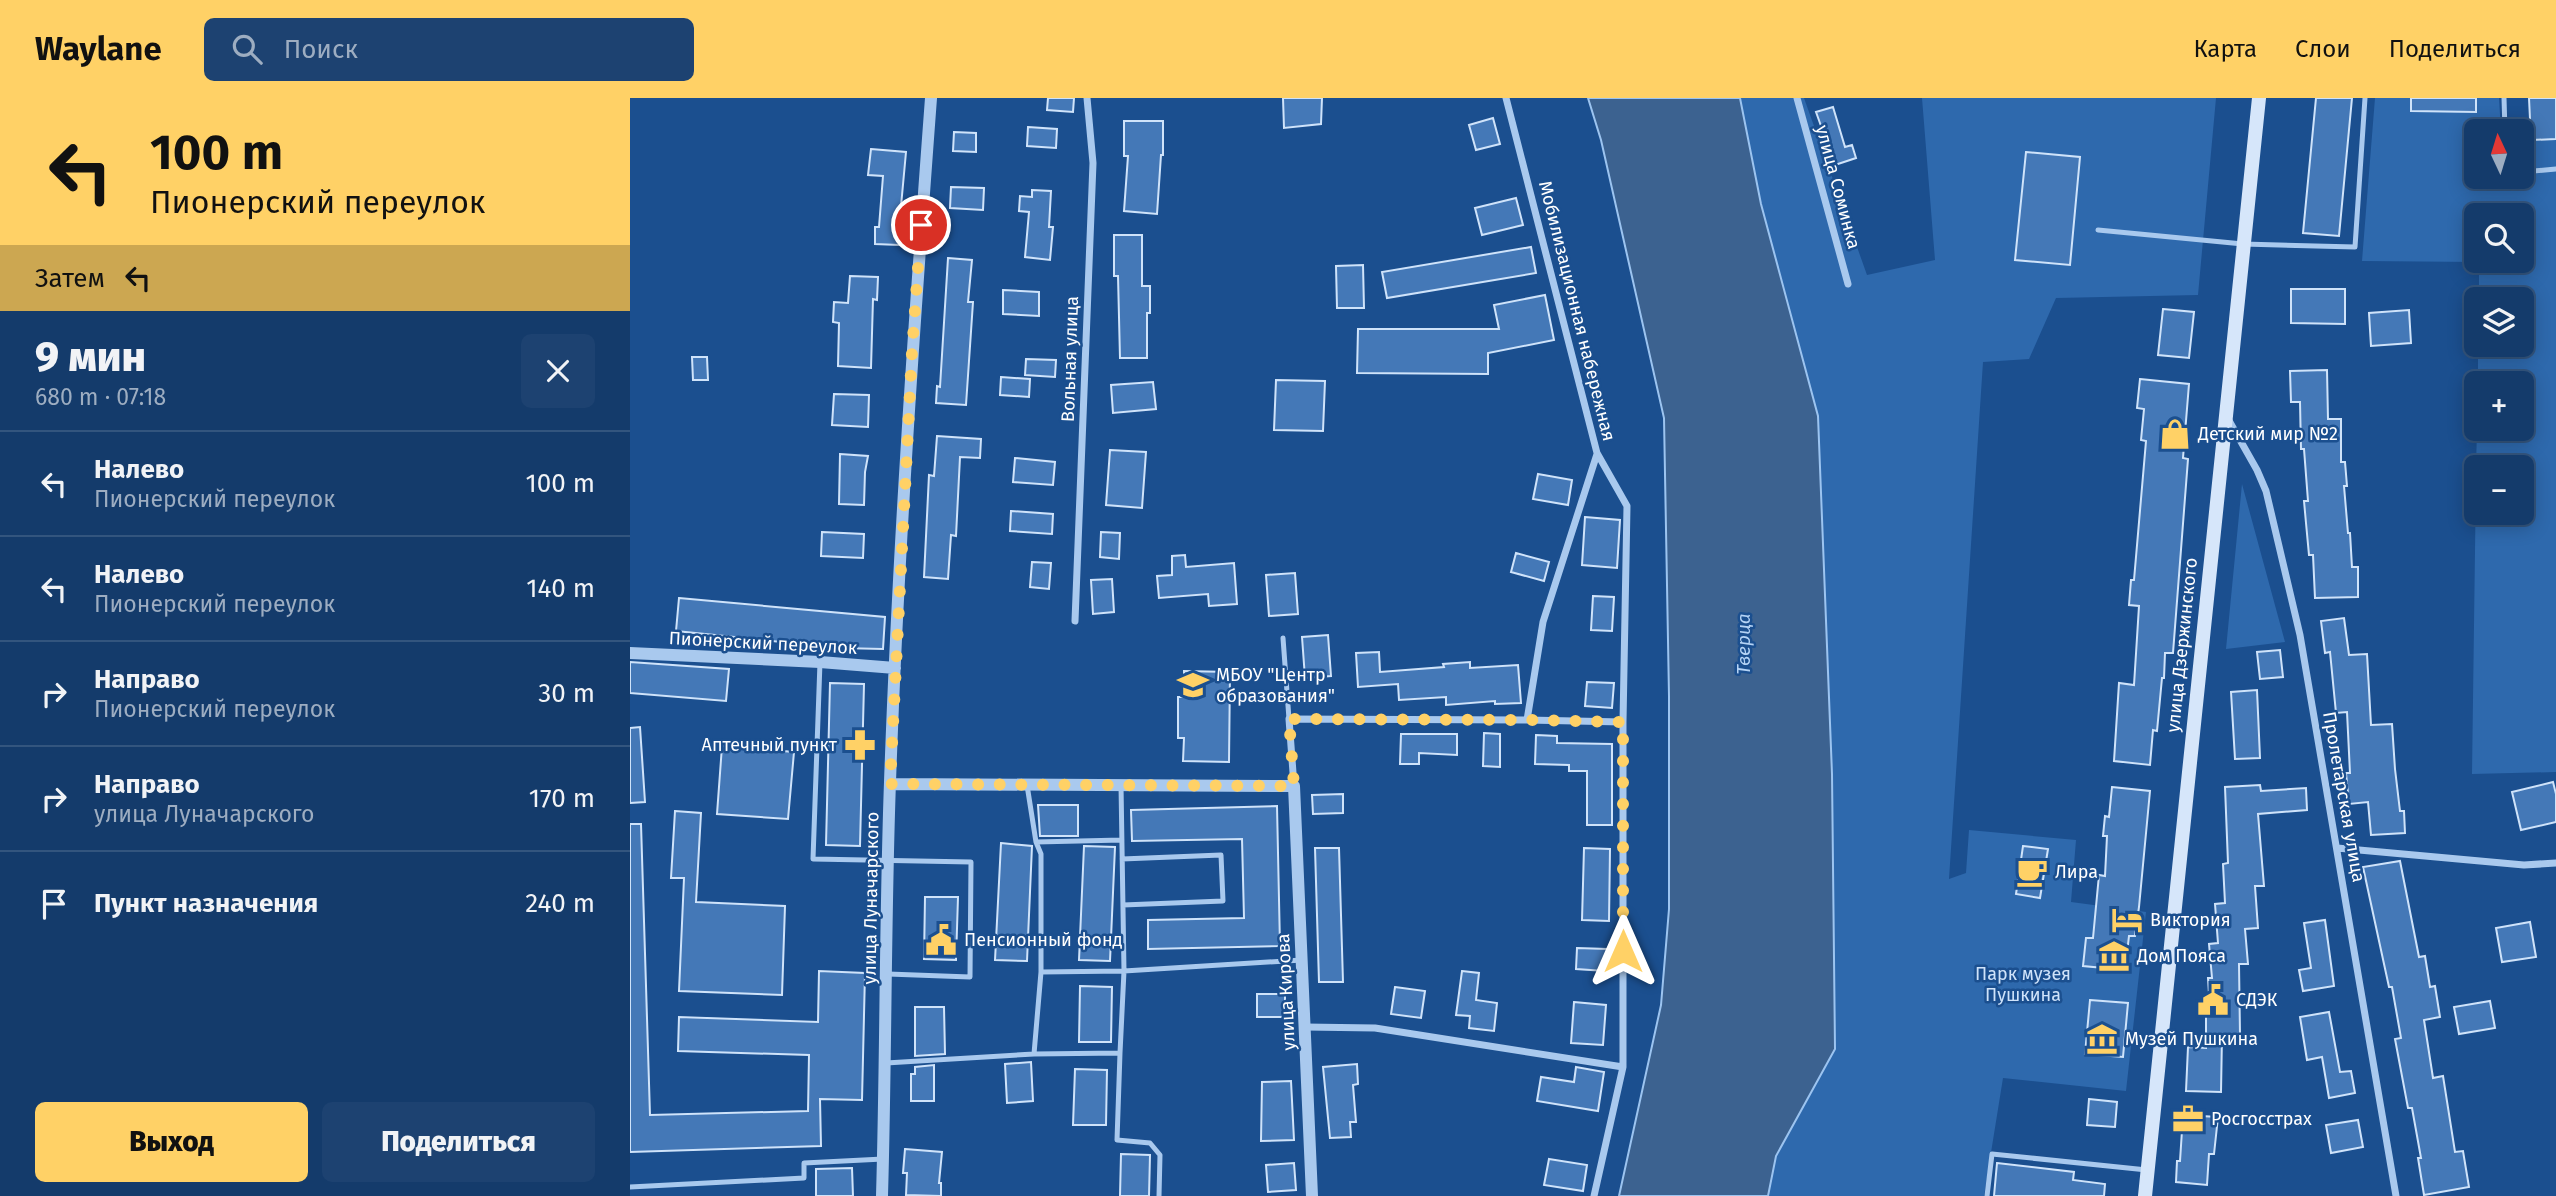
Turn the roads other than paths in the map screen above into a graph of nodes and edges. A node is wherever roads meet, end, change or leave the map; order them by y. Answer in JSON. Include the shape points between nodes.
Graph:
{"nodes":[{"id":1,"x":931,"y":98,"type":"edge"},
{"id":2,"x":1087,"y":98,"type":"edge"},
{"id":3,"x":1506,"y":98,"type":"edge"},
{"id":4,"x":1797,"y":98,"type":"edge"},
{"id":5,"x":2259,"y":98,"type":"edge"},
{"id":6,"x":2365,"y":98,"type":"edge"},
{"id":7,"x":2504,"y":98,"type":"edge"},
{"id":8,"x":2505,"y":119,"type":"edge"},
{"id":9,"x":2556,"y":169,"type":"edge"},
{"id":10,"x":2534,"y":171,"type":"edge"},
{"id":11,"x":2098,"y":230,"type":"dead end"},
{"id":12,"x":2243,"y":244,"type":"junction"},
{"id":13,"x":1849,"y":284,"type":"dead end"},
{"id":14,"x":2225,"y":413,"type":"junction"},
{"id":15,"x":1597,"y":453,"type":"junction"},
{"id":16,"x":1074,"y":621,"type":"dead end"},
{"id":17,"x":1283,"y":639,"type":"dead end"},
{"id":18,"x":630,"y":653,"type":"edge"},
{"id":19,"x":820,"y":662,"type":"junction"},
{"id":20,"x":895,"y":668,"type":"junction"},
{"id":21,"x":1289,"y":719,"type":"junction"},
{"id":22,"x":1527,"y":720,"type":"junction"},
{"id":23,"x":1623,"y":722,"type":"junction"},
{"id":24,"x":890,"y":784,"type":"junction"},
{"id":25,"x":1027,"y":785,"type":"junction"},
{"id":26,"x":1121,"y":785,"type":"junction"},
{"id":27,"x":1294,"y":786,"type":"junction"},
{"id":28,"x":1122,"y":840,"type":"junction"},
{"id":29,"x":1036,"y":842,"type":"junction"},
{"id":30,"x":2337,"y":848,"type":"junction"},
{"id":31,"x":1122,"y":859,"type":"junction"},
{"id":32,"x":889,"y":860,"type":"junction"},
{"id":33,"x":2556,"y":863,"type":"edge"},
{"id":34,"x":1123,"y":905,"type":"junction"},
{"id":35,"x":1302,"y":960,"type":"junction"},
{"id":36,"x":1124,"y":971,"type":"junction"},
{"id":37,"x":1041,"y":972,"type":"junction"},
{"id":38,"x":887,"y":974,"type":"junction"},
{"id":39,"x":1305,"y":1027,"type":"junction"},
{"id":40,"x":1120,"y":1053,"type":"junction"},
{"id":41,"x":1034,"y":1054,"type":"junction"},
{"id":42,"x":886,"y":1063,"type":"junction"},
{"id":43,"x":1623,"y":1068,"type":"junction"},
{"id":44,"x":883,"y":1160,"type":"junction"},
{"id":45,"x":2147,"y":1170,"type":"junction"},
{"id":46,"x":630,"y":1187,"type":"edge"},
{"id":47,"x":882,"y":1196,"type":"edge"},
{"id":48,"x":1159,"y":1196,"type":"edge"},
{"id":49,"x":1311,"y":1196,"type":"edge"},
{"id":50,"x":1594,"y":1196,"type":"edge"},
{"id":51,"x":1987,"y":1196,"type":"edge"},
{"id":52,"x":2145,"y":1196,"type":"edge"},
{"id":53,"x":2396,"y":1196,"type":"edge"}],
"edges":[{"from":1,"to":20,"type":"street","name":"улица Луначарского"},
{"from":2,"to":16,"type":"street","name":"Вольная улица","via":[[1093,163]]},
{"from":3,"to":15,"type":"street","name":"Мобилизационная набережная"},
{"from":4,"to":13,"type":"street","name":"улица Соминка"},
{"from":5,"to":12,"type":"main road","name":"улица Дзержинского"},
{"from":6,"to":12,"type":"lane","via":[[2355,247]]},
{"from":7,"to":8,"type":"lane"},
{"from":9,"to":10,"type":"lane"},
{"from":11,"to":12,"type":"lane"},
{"from":12,"to":14,"type":"main road","name":"улица Дзержинского"},
{"from":14,"to":30,"type":"street","name":"Пролетарская улица","via":[[2257,470],[2272,512],[2300,635]]},
{"from":14,"to":45,"type":"main road","name":"улица Дзержинского"},
{"from":15,"to":22,"type":"street","via":[[1543,622]]},
{"from":15,"to":23,"type":"street","name":"Мобилизационная набережная","via":[[1627,506]]},
{"from":17,"to":21,"type":"lane"},
{"from":18,"to":19,"type":"street","name":"Пионерский переулок"},
{"from":19,"to":20,"type":"street","name":"Пионерский переулок"},
{"from":19,"to":32,"type":"lane","via":[[813,859]]},
{"from":20,"to":24,"type":"street","name":"улица Луначарского"},
{"from":21,"to":22,"type":"street"},
{"from":21,"to":27,"type":"street"},
{"from":22,"to":23,"type":"street"},
{"from":23,"to":43,"type":"street","name":"Мобилизационная набережная"},
{"from":24,"to":25,"type":"street"},
{"from":24,"to":32,"type":"street","name":"улица Луначарского"},
{"from":25,"to":26,"type":"street"},
{"from":25,"to":29,"type":"lane"},
{"from":26,"to":27,"type":"street"},
{"from":26,"to":28,"type":"lane"},
{"from":27,"to":35,"type":"street","name":"улица Кирова"},
{"from":28,"to":29,"type":"lane"},
{"from":28,"to":31,"type":"lane"},
{"from":29,"to":37,"type":"lane","via":[[1041,854]]},
{"from":30,"to":33,"type":"street","via":[[2524,865]]},
{"from":30,"to":53,"type":"street","name":"Пролетарская улица"},
{"from":31,"to":34,"type":"lane"},
{"from":31,"to":34,"type":"lane","via":[[1221,855],[1223,901]]},
{"from":32,"to":38,"type":"street","name":"улица Луначарского"},
{"from":32,"to":38,"type":"lane","via":[[971,862],[970,976]]},
{"from":34,"to":36,"type":"lane"},
{"from":35,"to":36,"type":"lane"},
{"from":35,"to":39,"type":"street","name":"улица Кирова"},
{"from":36,"to":37,"type":"lane"},
{"from":36,"to":40,"type":"lane"},
{"from":37,"to":41,"type":"lane"},
{"from":38,"to":42,"type":"street","name":"улица Луначарского"},
{"from":39,"to":43,"type":"street","via":[[1376,1028]]},
{"from":39,"to":49,"type":"street","name":"улица Кирова"},
{"from":40,"to":41,"type":"lane"},
{"from":40,"to":48,"type":"lane","via":[[1117,1140],[1150,1143],[1160,1155]]},
{"from":41,"to":42,"type":"lane"},
{"from":42,"to":44,"type":"street","name":"улица Луначарского"},
{"from":43,"to":50,"type":"street","name":"Мобилизационная набережная"},
{"from":44,"to":46,"type":"lane","via":[[804,1163],[804,1178]]},
{"from":44,"to":47,"type":"street","name":"улица Луначарского"},
{"from":45,"to":51,"type":"lane","via":[[1992,1154]]},
{"from":45,"to":52,"type":"main road","name":"улица Дзержинского"}]}
